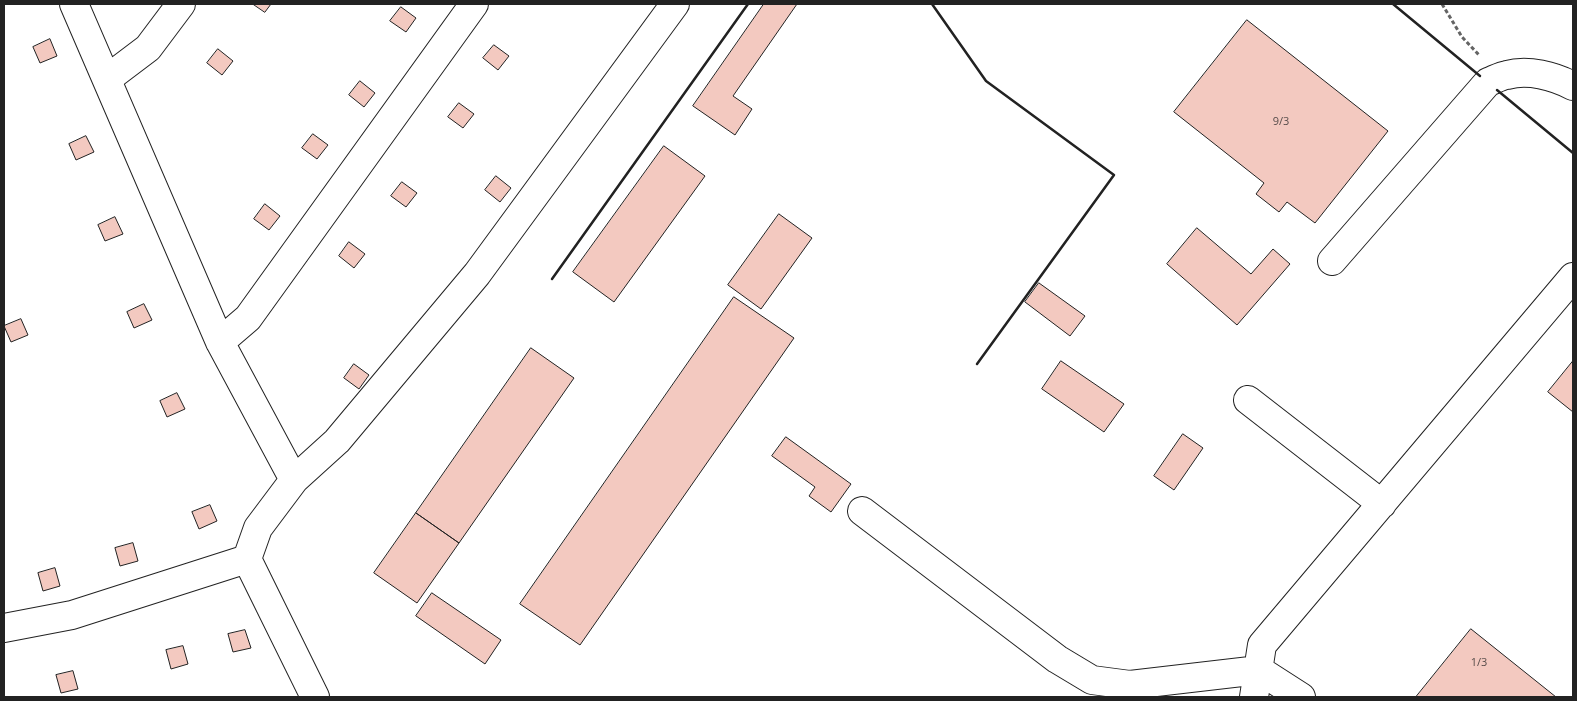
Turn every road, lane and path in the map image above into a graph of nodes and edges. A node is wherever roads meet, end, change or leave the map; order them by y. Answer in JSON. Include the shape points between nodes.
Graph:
{"nodes":[{"id":1,"x":74,"y":4,"type":"edge"},
{"id":2,"x":181,"y":4,"type":"edge"},
{"id":3,"x":474,"y":4,"type":"edge"},
{"id":4,"x":676,"y":4,"type":"edge"},
{"id":5,"x":1442,"y":4,"type":"edge"},
{"id":6,"x":1507,"y":74,"type":"junction"},
{"id":7,"x":107,"y":79,"type":"junction"},
{"id":8,"x":1573,"y":86,"type":"edge"},
{"id":9,"x":1332,"y":261,"type":"dead end"},
{"id":10,"x":1573,"y":277,"type":"edge"},
{"id":11,"x":220,"y":342,"type":"junction"},
{"id":12,"x":1248,"y":400,"type":"dead end"},
{"id":13,"x":294,"y":480,"type":"junction"},
{"id":14,"x":1382,"y":504,"type":"junction"},
{"id":15,"x":862,"y":511,"type":"dead end"},
{"id":16,"x":247,"y":559,"type":"junction"},
{"id":17,"x":4,"y":628,"type":"edge"},
{"id":18,"x":1258,"y":670,"type":"junction"},
{"id":19,"x":315,"y":697,"type":"edge"},
{"id":20,"x":1254,"y":697,"type":"edge"},
{"id":21,"x":1301,"y":697,"type":"edge"}],
"edges":[{"from":1,"to":7,"type":"lane"},
{"from":2,"to":7,"type":"lane","via":[[148,48]]},
{"from":3,"to":11,"type":"lane","via":[[248,318]]},
{"from":4,"to":13,"type":"lane","via":[[477,274],[337,441]]},
{"from":5,"to":6,"type":"path","via":[[1462,37],[1484,60]]},
{"from":6,"to":8,"type":"lane","via":[[1532,73],[1561,79]]},
{"from":6,"to":9,"type":"lane","via":[[1488,82]]},
{"from":7,"to":11,"type":"lane"},
{"from":10,"to":14,"type":"lane"},
{"from":11,"to":13,"type":"lane"},
{"from":12,"to":14,"type":"lane"},
{"from":13,"to":16,"type":"lane","via":[[258,528]]},
{"from":14,"to":18,"type":"lane","via":[[1262,645]]},
{"from":15,"to":18,"type":"lane","via":[[1057,659],[1092,680],[1130,685]]},
{"from":16,"to":17,"type":"lane","via":[[72,615]]},
{"from":16,"to":19,"type":"lane"},
{"from":18,"to":20,"type":"lane"},
{"from":18,"to":21,"type":"lane"}]}
